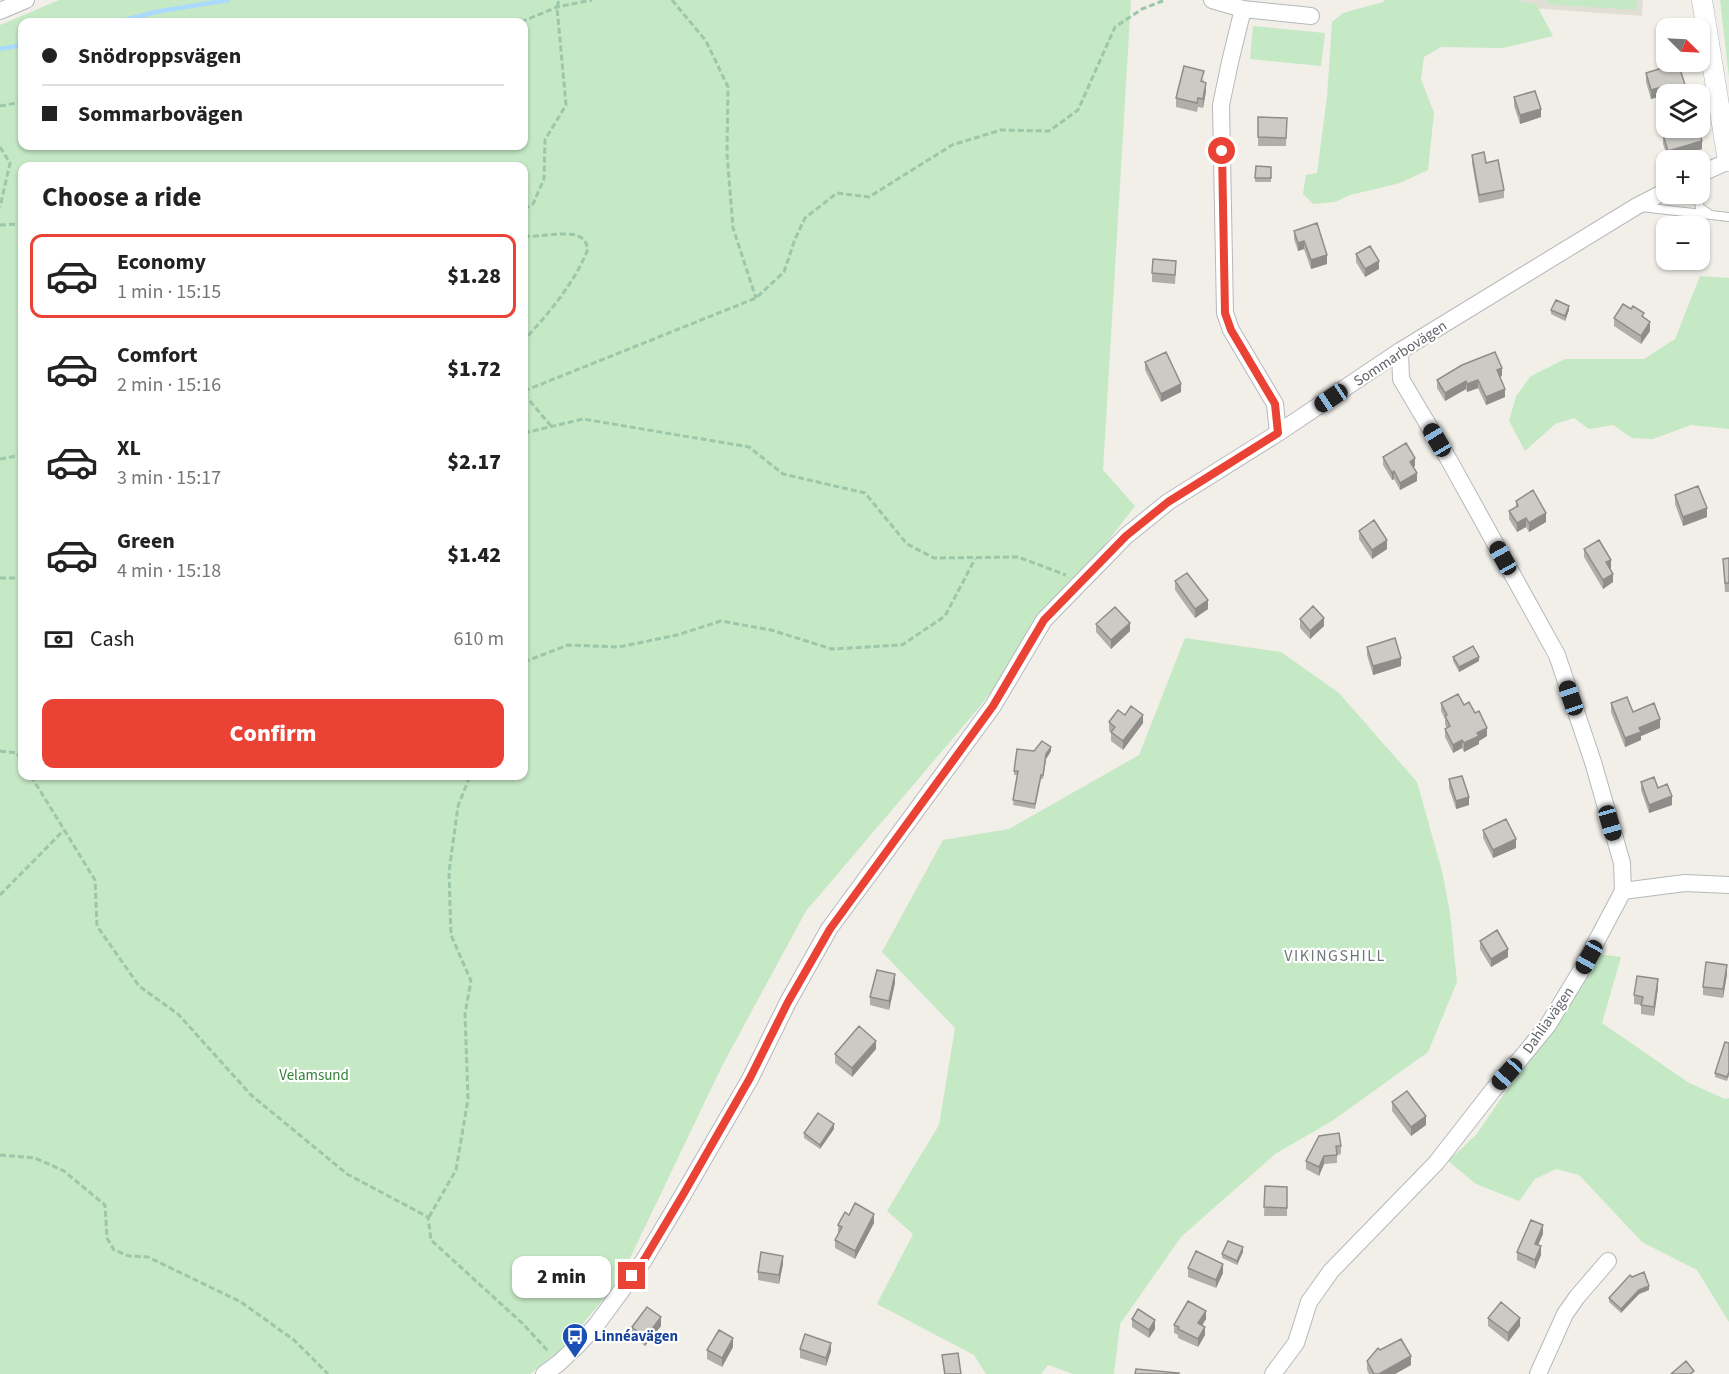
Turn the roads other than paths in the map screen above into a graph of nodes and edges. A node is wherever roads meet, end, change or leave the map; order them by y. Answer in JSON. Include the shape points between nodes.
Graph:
{"nodes":[{"id":1,"x":26,"y":0,"type":"edge"},
{"id":2,"x":1212,"y":0,"type":"edge"},
{"id":3,"x":1702,"y":0,"type":"edge"},
{"id":4,"x":1243,"y":9,"type":"junction"},
{"id":5,"x":0,"y":11,"type":"edge"},
{"id":6,"x":1311,"y":16,"type":"dead end"},
{"id":7,"x":1729,"y":161,"type":"edge"},
{"id":8,"x":1710,"y":171,"type":"edge"},
{"id":9,"x":1656,"y":196,"type":"edge"},
{"id":10,"x":1699,"y":204,"type":"edge"},
{"id":11,"x":1637,"y":206,"type":"junction"},
{"id":12,"x":1711,"y":215,"type":"junction"},
{"id":13,"x":1729,"y":217,"type":"edge"},
{"id":14,"x":1400,"y":351,"type":"junction"},
{"id":15,"x":1278,"y":433,"type":"junction"},
{"id":16,"x":1729,"y":885,"type":"edge"},
{"id":17,"x":1623,"y":891,"type":"junction"},
{"id":18,"x":1608,"y":1261,"type":"dead end"},
{"id":19,"x":564,"y":1369,"type":"edge"},
{"id":20,"x":544,"y":1374,"type":"edge"},
{"id":21,"x":1273,"y":1374,"type":"edge"},
{"id":22,"x":1538,"y":1374,"type":"edge"}],
"edges":[{"from":1,"to":5,"type":"street"},
{"from":2,"to":4,"type":"street"},
{"from":3,"to":7,"type":"street"},
{"from":4,"to":6,"type":"street"},
{"from":4,"to":15,"type":"street","via":[[1221,105],[1225,313],[1275,404]]},
{"from":7,"to":8,"type":"street"},
{"from":9,"to":11,"type":"street","name":"Sommarbovägen"},
{"from":10,"to":12,"type":"lane"},
{"from":11,"to":12,"type":"lane"},
{"from":11,"to":14,"type":"street","name":"Sommarbovägen"},
{"from":12,"to":13,"type":"lane"},
{"from":14,"to":15,"type":"street","name":"Sommarbovägen"},
{"from":14,"to":17,"type":"street","via":[[1401,379],[1557,655],[1622,863]]},
{"from":15,"to":19,"type":"street","name":"Sommarbovägen","via":[[1168,502],[1126,536],[1044,620],[993,706],[830,929],[750,1078],[644,1260]]},
{"from":16,"to":17,"type":"street","via":[[1685,883]]},
{"from":17,"to":21,"type":"street","name":"Dahliavägen","via":[[1548,1025],[1436,1163],[1331,1271],[1309,1302],[1296,1343]]},
{"from":18,"to":22,"type":"street","via":[[1565,1314]]},
{"from":19,"to":20,"type":"street","name":"Sommarbovägen"}]}
